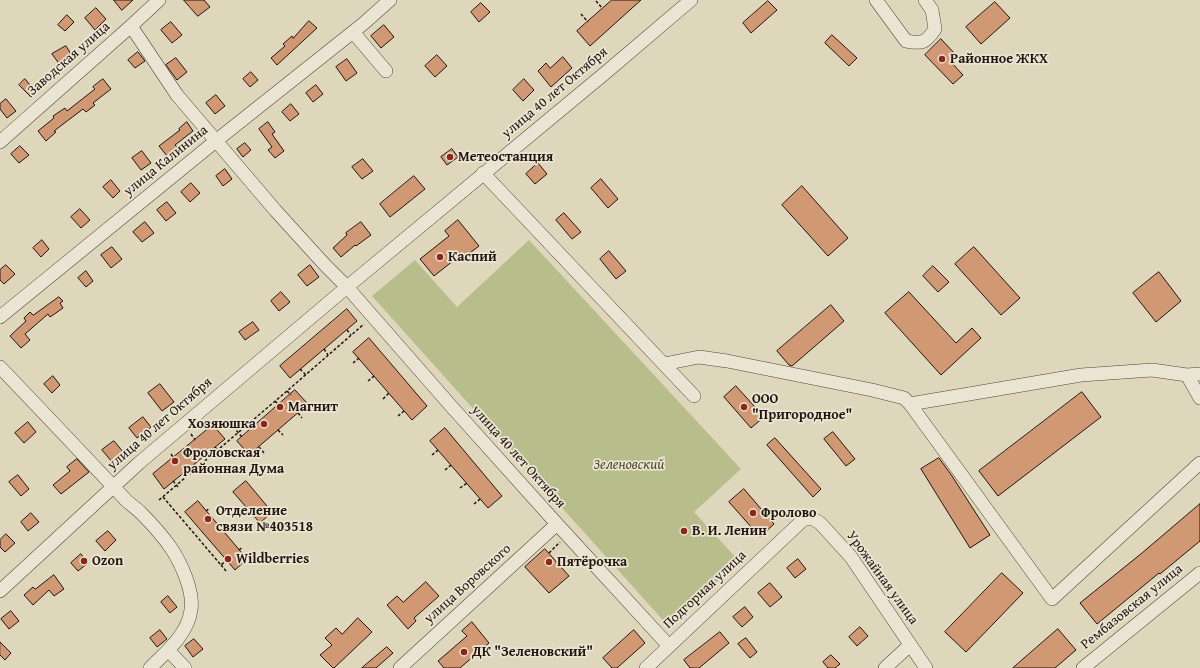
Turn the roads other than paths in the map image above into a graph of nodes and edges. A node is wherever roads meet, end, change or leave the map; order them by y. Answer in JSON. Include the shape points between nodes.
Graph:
{"nodes":[{"id":1,"x":159,"y":0,"type":"edge"},
{"id":2,"x":390,"y":0,"type":"edge"},
{"id":3,"x":691,"y":0,"type":"edge"},
{"id":4,"x":876,"y":0,"type":"edge"},
{"id":5,"x":925,"y":0,"type":"edge"},
{"id":6,"x":132,"y":26,"type":"junction"},
{"id":7,"x":353,"y":32,"type":"junction"},
{"id":8,"x":386,"y":71,"type":"dead end"},
{"id":9,"x":217,"y":140,"type":"junction"},
{"id":10,"x":0,"y":142,"type":"edge"},
{"id":11,"x":483,"y":173,"type":"junction"},
{"id":12,"x":347,"y":287,"type":"junction"},
{"id":13,"x":0,"y":317,"type":"edge"},
{"id":14,"x":664,"y":364,"type":"junction"},
{"id":15,"x":0,"y":367,"type":"edge"},
{"id":16,"x":1194,"y":374,"type":"edge"},
{"id":17,"x":694,"y":396,"type":"dead end"},
{"id":18,"x":1200,"y":398,"type":"edge"},
{"id":19,"x":910,"y":404,"type":"junction"},
{"id":20,"x":1200,"y":463,"type":"edge"},
{"id":21,"x":113,"y":486,"type":"junction"},
{"id":22,"x":804,"y":519,"type":"joint"},
{"id":23,"x":557,"y":524,"type":"junction"},
{"id":24,"x":1200,"y":573,"type":"edge"},
{"id":25,"x":0,"y":591,"type":"edge"},
{"id":26,"x":910,"y":645,"type":"junction"},
{"id":27,"x":669,"y":646,"type":"junction"},
{"id":28,"x":168,"y":650,"type":"junction"},
{"id":29,"x":1085,"y":667,"type":"edge"},
{"id":30,"x":150,"y":668,"type":"edge"},
{"id":31,"x":184,"y":668,"type":"edge"},
{"id":32,"x":400,"y":668,"type":"edge"},
{"id":33,"x":646,"y":668,"type":"edge"},
{"id":34,"x":885,"y":668,"type":"edge"},
{"id":35,"x":926,"y":668,"type":"edge"}],
"edges":[{"from":1,"to":6,"type":"street","name":"Заводская улица"},
{"from":2,"to":7,"type":"street","name":"улица Калинина"},
{"from":3,"to":11,"type":"street","name":"улица 40 лет Октября"},
{"from":4,"to":5,"type":"street","via":[[906,41],[918,43],[928,39],[935,29],[932,10]]},
{"from":6,"to":9,"type":"street","via":[[177,95]]},
{"from":6,"to":10,"type":"street","name":"Заводская улица"},
{"from":7,"to":8,"type":"street"},
{"from":7,"to":9,"type":"street","name":"улица Калинина"},
{"from":9,"to":12,"type":"street","via":[[324,266]]},
{"from":9,"to":13,"type":"street","name":"улица Калинина"},
{"from":11,"to":12,"type":"street","name":"улица 40 лет Октября"},
{"from":11,"to":14,"type":"street"},
{"from":12,"to":21,"type":"street","name":"улица 40 лет Октября"},
{"from":12,"to":23,"type":"street","name":"улица 40 лет Октября"},
{"from":14,"to":17,"type":"street"},
{"from":14,"to":19,"type":"street","via":[[699,357],[727,361],[872,390],[904,398]]},
{"from":15,"to":21,"type":"street"},
{"from":16,"to":18,"type":"street"},
{"from":16,"to":19,"type":"street","via":[[1152,370],[1081,375]]},
{"from":19,"to":20,"type":"street","via":[[1052,599]]},
{"from":21,"to":25,"type":"street","name":"улица 40 лет Октября"},
{"from":21,"to":28,"type":"street","via":[[152,524],[171,549],[188,582],[192,609],[178,639]]},
{"from":22,"to":26,"type":"street","name":"Урожайная улица","via":[[820,522],[851,557]]},
{"from":22,"to":27,"type":"street","name":"Подгорная улица"},
{"from":23,"to":27,"type":"street","name":"улица 40 лет Октября"},
{"from":23,"to":32,"type":"street","name":"улица Воровского"},
{"from":24,"to":29,"type":"street","name":"Рембазовская улица"},
{"from":26,"to":34,"type":"street"},
{"from":26,"to":35,"type":"street","name":"Урожайная улица"},
{"from":27,"to":33,"type":"street","name":"Подгорная улица"},
{"from":28,"to":30,"type":"street"},
{"from":28,"to":31,"type":"street"}]}
